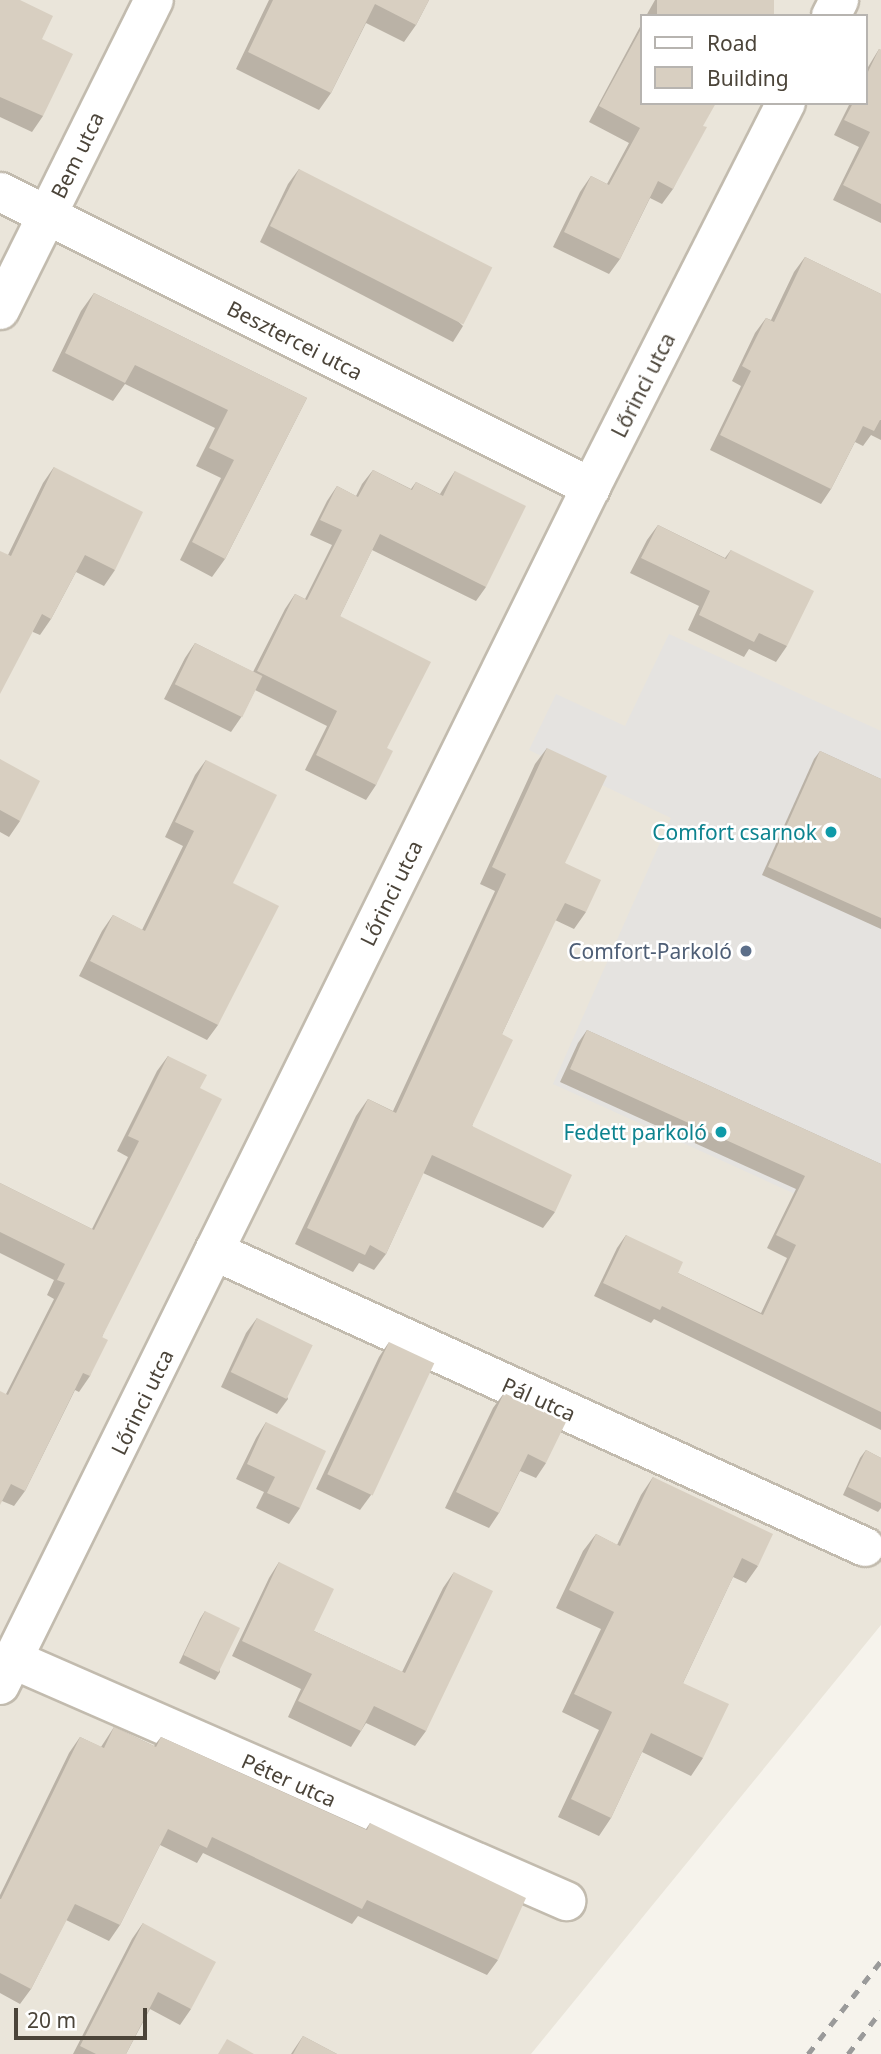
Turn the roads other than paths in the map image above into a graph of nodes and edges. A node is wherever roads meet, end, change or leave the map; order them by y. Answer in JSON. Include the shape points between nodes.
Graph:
{"nodes":[{"id":1,"x":154,"y":0,"type":"edge"},
{"id":2,"x":785,"y":105,"type":"edge"},
{"id":3,"x":0,"y":192,"type":"edge"},
{"id":4,"x":47,"y":216,"type":"junction"},
{"id":5,"x":0,"y":310,"type":"edge"},
{"id":6,"x":591,"y":487,"type":"junction"},
{"id":7,"x":214,"y":1251,"type":"junction"},
{"id":8,"x":865,"y":1547,"type":"dead end"},
{"id":9,"x":6,"y":1672,"type":"edge"},
{"id":10,"x":566,"y":1900,"type":"dead end"}],
"edges":[{"from":1,"to":4,"type":"street","name":"Bem utca"},
{"from":2,"to":6,"type":"street","name":"Lőrinci utca"},
{"from":3,"to":4,"type":"street","name":"Besztercei utca"},
{"from":4,"to":5,"type":"street","name":"Bem utca"},
{"from":4,"to":6,"type":"street","name":"Besztercei utca"},
{"from":6,"to":7,"type":"street","name":"Lőrinci utca"},
{"from":7,"to":8,"type":"street","name":"Pál utca"},
{"from":7,"to":9,"type":"street","name":"Lőrinci utca"},
{"from":9,"to":10,"type":"street","name":"Péter utca"}]}
